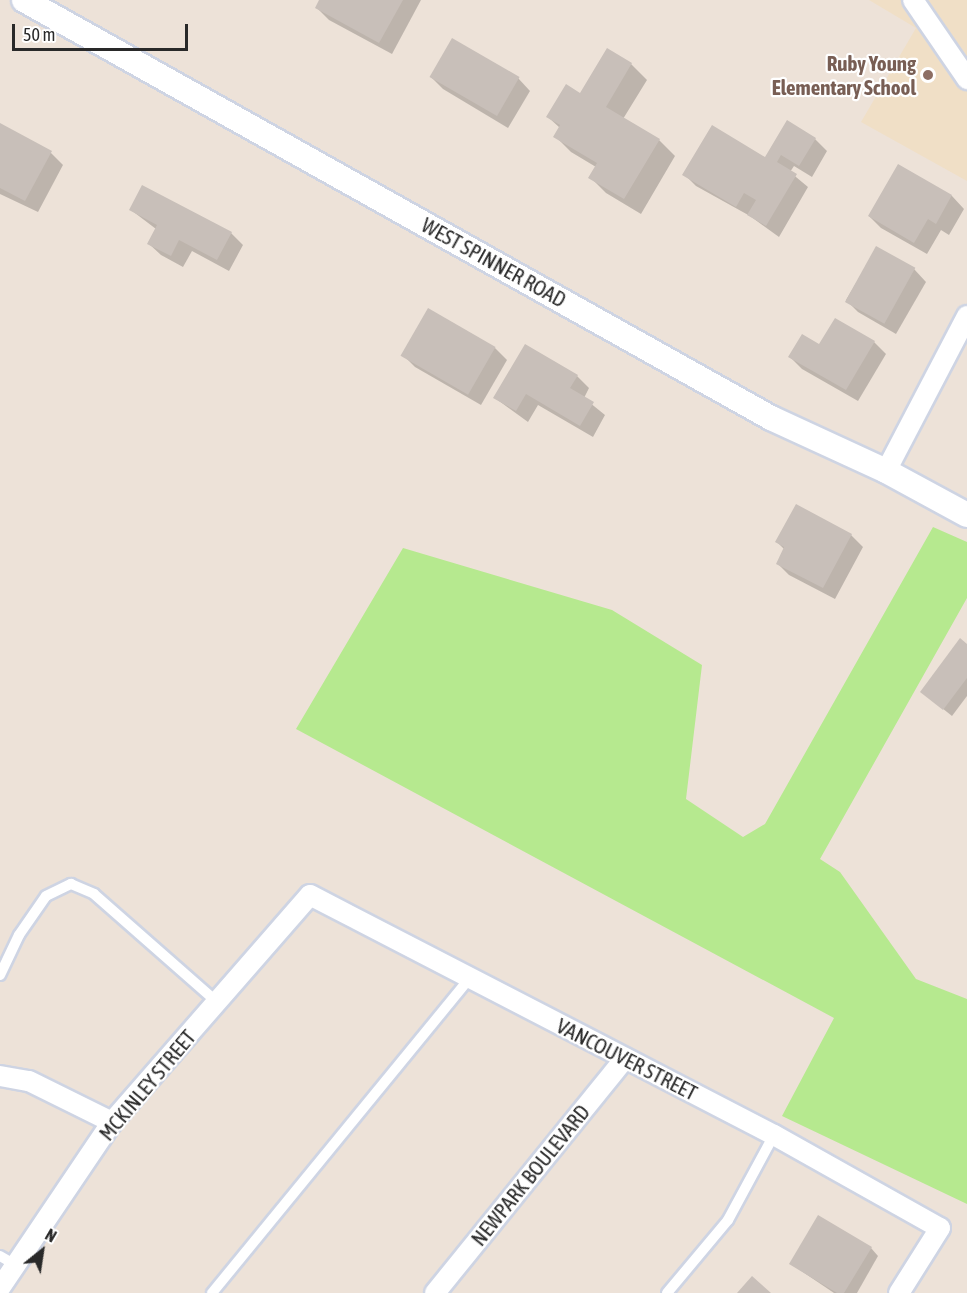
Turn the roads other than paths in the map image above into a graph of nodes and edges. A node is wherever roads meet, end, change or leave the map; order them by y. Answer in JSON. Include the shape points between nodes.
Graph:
{"nodes":[{"id":1,"x":24,"y":0,"type":"edge"},
{"id":2,"x":913,"y":0,"type":"edge"},
{"id":3,"x":967,"y":79,"type":"edge"},
{"id":4,"x":967,"y":316,"type":"edge"},
{"id":5,"x":886,"y":471,"type":"junction"},
{"id":6,"x":967,"y":515,"type":"edge"},
{"id":7,"x":310,"y":895,"type":"joint"},
{"id":8,"x":0,"y":975,"type":"edge"},
{"id":9,"x":470,"y":978,"type":"junction"},
{"id":10,"x":217,"y":1002,"type":"junction"},
{"id":11,"x":625,"y":1058,"type":"junction"},
{"id":12,"x":0,"y":1076,"type":"edge"},
{"id":13,"x":112,"y":1122,"type":"junction"},
{"id":14,"x":774,"y":1135,"type":"junction"},
{"id":15,"x":7,"y":1260,"type":"edge"},
{"id":16,"x":0,"y":1288,"type":"edge"},
{"id":17,"x":212,"y":1293,"type":"edge"},
{"id":18,"x":435,"y":1293,"type":"edge"},
{"id":19,"x":667,"y":1293,"type":"edge"},
{"id":20,"x":899,"y":1293,"type":"edge"}],
"edges":[{"from":1,"to":5,"type":"street","name":"WEST SPINNER ROAD","via":[[771,418]]},
{"from":2,"to":3,"type":"street"},
{"from":4,"to":5,"type":"street"},
{"from":5,"to":6,"type":"street","name":"WEST SPINNER ROAD"},
{"from":7,"to":9,"type":"street","name":"VANCOUVER STREET"},
{"from":7,"to":10,"type":"street","name":"MCKINLEY STREET"},
{"from":8,"to":10,"type":"lane","via":[[46,896],[71,884],[94,894]]},
{"from":9,"to":11,"type":"street","name":"VANCOUVER STREET"},
{"from":9,"to":17,"type":"lane"},
{"from":10,"to":13,"type":"street","name":"MCKINLEY STREET"},
{"from":11,"to":14,"type":"street","name":"VANCOUVER STREET"},
{"from":11,"to":18,"type":"street","name":"NEWPARK BOULEVARD"},
{"from":12,"to":13,"type":"street","via":[[29,1081]]},
{"from":13,"to":15,"type":"street","name":"MCKINLEY STREET"},
{"from":14,"to":19,"type":"lane","via":[[728,1220]]},
{"from":14,"to":20,"type":"street","name":"VANCOUVER STREET","via":[[940,1228]]},
{"from":15,"to":16,"type":"street","name":"MCKINLEY STREET"}]}
